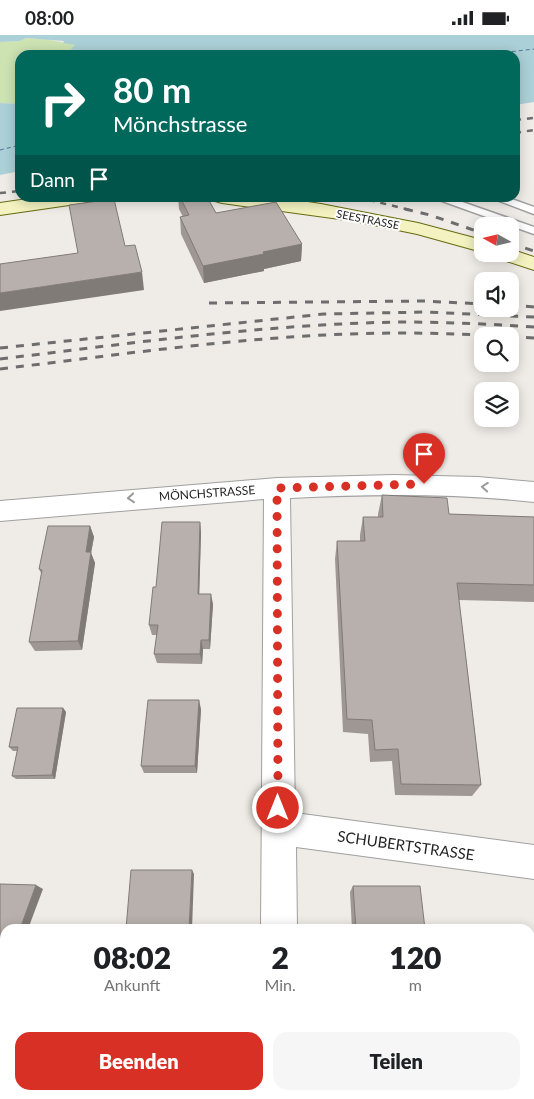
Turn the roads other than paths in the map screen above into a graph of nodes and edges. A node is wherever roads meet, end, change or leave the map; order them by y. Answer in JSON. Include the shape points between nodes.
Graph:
{"nodes":[{"id":1,"x":48,"y":202,"type":"edge"},
{"id":2,"x":269,"y":202,"type":"edge"},
{"id":3,"x":450,"y":202,"type":"edge"},
{"id":4,"x":508,"y":202,"type":"edge"},
{"id":5,"x":0,"y":209,"type":"edge"},
{"id":6,"x":534,"y":211,"type":"edge"},
{"id":7,"x":534,"y":231,"type":"edge"},
{"id":8,"x":474,"y":244,"type":"edge"},
{"id":9,"x":519,"y":259,"type":"edge"},
{"id":10,"x":534,"y":264,"type":"edge"},
{"id":11,"x":277,"y":488,"type":"junction"},
{"id":12,"x":534,"y":492,"type":"edge"},
{"id":13,"x":0,"y":511,"type":"edge"},
{"id":14,"x":278,"y":827,"type":"junction"},
{"id":15,"x":534,"y":862,"type":"edge"},
{"id":16,"x":279,"y":924,"type":"edge"}],
"edges":[{"from":1,"to":5,"type":"street"},
{"from":2,"to":8,"type":"street","name":"SEESTRASSE","via":[[359,216],[434,232]]},
{"from":3,"to":7,"type":"lane"},
{"from":4,"to":6,"type":"lane"},
{"from":9,"to":10,"type":"street"},
{"from":12,"to":11,"type":"street","name":"MÖNCHSTRASSE","one_way":true,"via":[[424,484]]},
{"from":11,"to":13,"type":"street","name":"MÖNCHSTRASSE","one_way":true},
{"from":11,"to":14,"type":"street"},
{"from":14,"to":15,"type":"street","name":"SCHUBERTSTRASSE"},
{"from":14,"to":16,"type":"street"}]}
